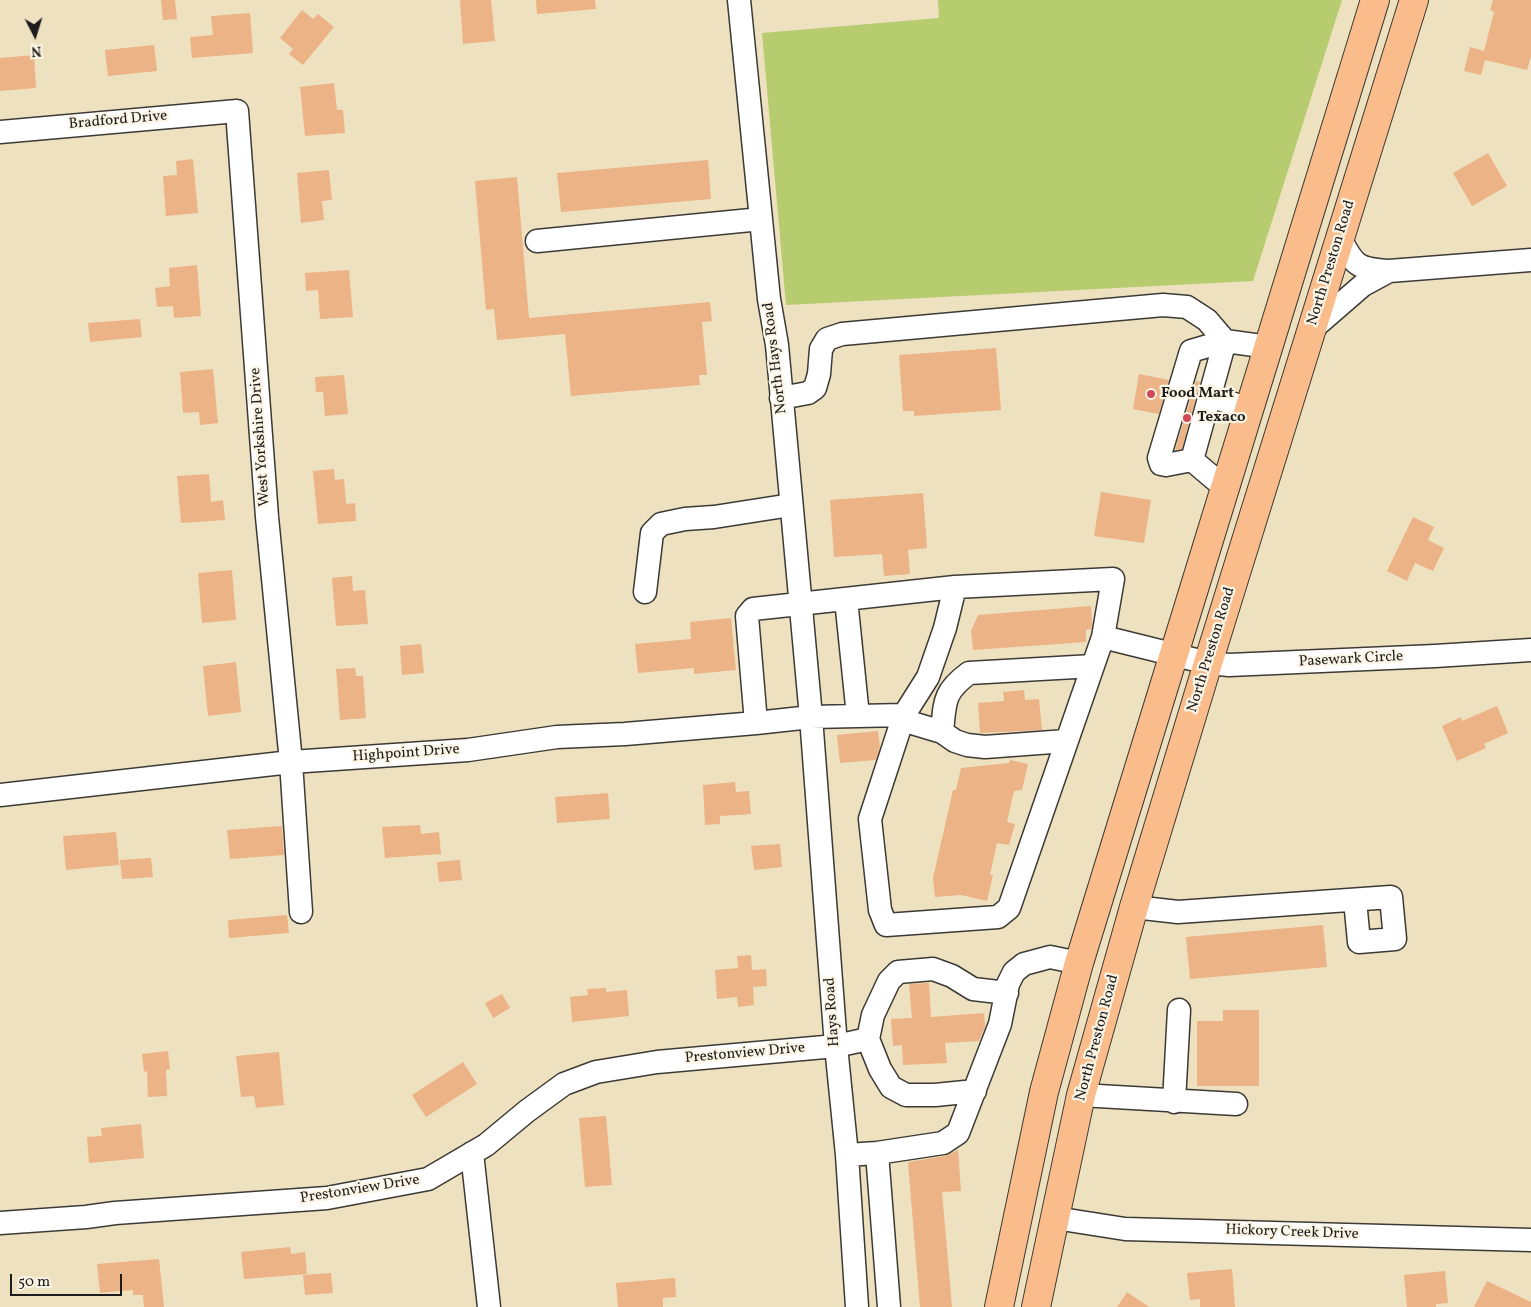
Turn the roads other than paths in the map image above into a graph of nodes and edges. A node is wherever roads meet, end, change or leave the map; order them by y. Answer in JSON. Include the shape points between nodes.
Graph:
{"nodes":[{"id":1,"x":739,"y":0,"type":"edge"},
{"id":2,"x":1375,"y":0,"type":"edge"},
{"id":3,"x":1414,"y":0,"type":"edge"},
{"id":4,"x":237,"y":111,"type":"joint"},
{"id":5,"x":0,"y":132,"type":"edge"},
{"id":6,"x":761,"y":219,"type":"junction"},
{"id":7,"x":1340,"y":238,"type":"junction"},
{"id":8,"x":537,"y":241,"type":"dead end"},
{"id":9,"x":1531,"y":260,"type":"edge"},
{"id":10,"x":1388,"y":271,"type":"junction"},
{"id":11,"x":1311,"y":330,"type":"junction"},
{"id":12,"x":1225,"y":341,"type":"junction"},
{"id":13,"x":1269,"y":347,"type":"junction"},
{"id":14,"x":1210,"y":396,"type":"junction"},
{"id":15,"x":781,"y":398,"type":"junction"},
{"id":16,"x":1249,"y":409,"type":"junction"},
{"id":17,"x":1192,"y":460,"type":"junction"},
{"id":18,"x":1224,"y":487,"type":"junction"},
{"id":19,"x":791,"y":505,"type":"junction"},
{"id":20,"x":955,"y":587,"type":"junction"},
{"id":21,"x":645,"y":592,"type":"dead end"},
{"id":22,"x":846,"y":599,"type":"junction"},
{"id":23,"x":800,"y":604,"type":"junction"},
{"id":24,"x":1103,"y":637,"type":"junction"},
{"id":25,"x":1531,"y":650,"type":"edge"},
{"id":26,"x":1172,"y":655,"type":"junction"},
{"id":27,"x":1208,"y":663,"type":"junction"},
{"id":28,"x":1093,"y":666,"type":"junction"},
{"id":29,"x":858,"y":716,"type":"junction"},
{"id":30,"x":811,"y":717,"type":"junction"},
{"id":31,"x":903,"y":717,"type":"junction"},
{"id":32,"x":756,"y":723,"type":"junction"},
{"id":33,"x":942,"y":732,"type":"junction"},
{"id":34,"x":1066,"y":741,"type":"junction"},
{"id":35,"x":291,"y":762,"type":"junction"},
{"id":36,"x":0,"y":795,"type":"edge"},
{"id":37,"x":1355,"y":900,"type":"dead end"},
{"id":38,"x":1134,"y":907,"type":"junction"},
{"id":39,"x":301,"y":912,"type":"dead end"},
{"id":40,"x":1079,"y":964,"type":"junction"},
{"id":41,"x":1006,"y":993,"type":"junction"},
{"id":42,"x":1179,"y":1010,"type":"dead end"},
{"id":43,"x":868,"y":1039,"type":"junction"},
{"id":44,"x":836,"y":1046,"type":"junction"},
{"id":45,"x":975,"y":1091,"type":"junction"},
{"id":46,"x":1081,"y":1095,"type":"junction"},
{"id":47,"x":1174,"y":1102,"type":"junction"},
{"id":48,"x":1236,"y":1104,"type":"dead end"},
{"id":49,"x":472,"y":1153,"type":"junction"},
{"id":50,"x":877,"y":1153,"type":"junction"},
{"id":51,"x":847,"y":1155,"type":"junction"},
{"id":52,"x":1054,"y":1218,"type":"junction"},
{"id":53,"x":0,"y":1223,"type":"edge"},
{"id":54,"x":1531,"y":1240,"type":"edge"},
{"id":55,"x":489,"y":1307,"type":"edge"},
{"id":56,"x":857,"y":1307,"type":"edge"},
{"id":57,"x":889,"y":1307,"type":"edge"},
{"id":58,"x":998,"y":1307,"type":"edge"},
{"id":59,"x":1036,"y":1307,"type":"edge"}],
"edges":[{"from":1,"to":6,"type":"street","name":"North Hays Road"},
{"from":2,"to":13,"type":"main road"},
{"from":3,"to":7,"type":"main road","name":"North Preston Road"},
{"from":4,"to":5,"type":"street","name":"Bradford Drive"},
{"from":4,"to":35,"type":"street","name":"West Yorkshire Drive","via":[[267,517]]},
{"from":6,"to":8,"type":"street"},
{"from":6,"to":15,"type":"street","name":"North Hays Road"},
{"from":7,"to":10,"type":"street","via":[[1356,263],[1368,269]]},
{"from":7,"to":11,"type":"main road","name":"North Preston Road"},
{"from":9,"to":10,"type":"street"},
{"from":10,"to":11,"type":"street","via":[[1363,285]]},
{"from":11,"to":27,"type":"main road","name":"North Preston Road"},
{"from":12,"to":13,"type":"street"},
{"from":12,"to":14,"type":"street"},
{"from":12,"to":15,"type":"street","via":[[1206,320],[1187,307],[1164,305],[842,334],[827,339],[821,349],[815,388],[808,393]]},
{"from":12,"to":17,"type":"street","via":[[1191,351],[1159,458],[1166,465]]},
{"from":13,"to":16,"type":"main road"},
{"from":14,"to":16,"type":"street"},
{"from":14,"to":17,"type":"street"},
{"from":15,"to":19,"type":"street","name":"North Hays Road"},
{"from":16,"to":18,"type":"main road"},
{"from":17,"to":18,"type":"street"},
{"from":18,"to":26,"type":"main road"},
{"from":19,"to":21,"type":"street","via":[[661,524],[652,533]]},
{"from":19,"to":23,"type":"street","name":"North Hays Road"},
{"from":20,"to":22,"type":"street"},
{"from":20,"to":24,"type":"street","via":[[1112,579]]},
{"from":20,"to":31,"type":"street","via":[[928,677]]},
{"from":22,"to":23,"type":"street"},
{"from":22,"to":29,"type":"street"},
{"from":23,"to":30,"type":"street","name":"North Hays Road"},
{"from":23,"to":32,"type":"street","via":[[753,609],[747,616]]},
{"from":24,"to":26,"type":"street","name":"Pasewark Circle"},
{"from":24,"to":28,"type":"street"},
{"from":25,"to":27,"type":"street","name":"Pasewark Circle","via":[[1268,664]]},
{"from":26,"to":27,"type":"street","name":"Pasewark Circle"},
{"from":26,"to":40,"type":"main road"},
{"from":27,"to":38,"type":"main road","name":"North Preston Road"},
{"from":28,"to":33,"type":"street","via":[[969,673],[948,694]]},
{"from":28,"to":34,"type":"street"},
{"from":29,"to":30,"type":"street","name":"Highpoint Drive"},
{"from":29,"to":31,"type":"street","name":"Highpoint Drive"},
{"from":30,"to":32,"type":"street","name":"Highpoint Drive"},
{"from":30,"to":44,"type":"street","name":"Hays Road"},
{"from":31,"to":33,"type":"street","name":"Highpoint Drive"},
{"from":31,"to":34,"type":"street","via":[[870,819],[880,910],[886,925],[998,917],[1009,908]]},
{"from":32,"to":35,"type":"street","name":"Highpoint Drive","via":[[557,737],[468,750]]},
{"from":33,"to":34,"type":"street","name":"Highpoint Drive","via":[[967,745]]},
{"from":35,"to":36,"type":"street","name":"Highpoint Drive"},
{"from":35,"to":39,"type":"street","name":"West Yorkshire Drive"},
{"from":37,"to":38,"type":"street","via":[[1178,912]]},
{"from":38,"to":46,"type":"main road","name":"North Preston Road"},
{"from":40,"to":41,"type":"street","via":[[1050,957],[1024,964],[1014,972]]},
{"from":40,"to":58,"type":"main road","via":[[1044,1092]]},
{"from":41,"to":43,"type":"street","via":[[973,989],[933,969],[898,972],[888,981],[873,1015]]},
{"from":41,"to":45,"type":"street","via":[[1000,1024]]},
{"from":42,"to":47,"type":"street"},
{"from":43,"to":44,"type":"street","name":"Prestonview Drive"},
{"from":43,"to":45,"type":"street","via":[[891,1087],[906,1094]]},
{"from":44,"to":49,"type":"street","name":"Prestonview Drive","via":[[658,1062],[596,1072],[564,1084]]},
{"from":44,"to":51,"type":"street","name":"Hays Road"},
{"from":45,"to":50,"type":"street","via":[[958,1133],[943,1143]]},
{"from":46,"to":47,"type":"street"},
{"from":46,"to":52,"type":"main road","name":"North Preston Road"},
{"from":47,"to":48,"type":"street"},
{"from":49,"to":53,"type":"street","name":"Prestonview Drive","via":[[428,1179],[326,1198]]},
{"from":49,"to":55,"type":"street"},
{"from":50,"to":51,"type":"street"},
{"from":50,"to":57,"type":"street"},
{"from":51,"to":56,"type":"street","name":"Hays Road"},
{"from":52,"to":54,"type":"street","name":"Hickory Creek Drive","via":[[1114,1228]]},
{"from":52,"to":59,"type":"main road","name":"North Preston Road"}]}
